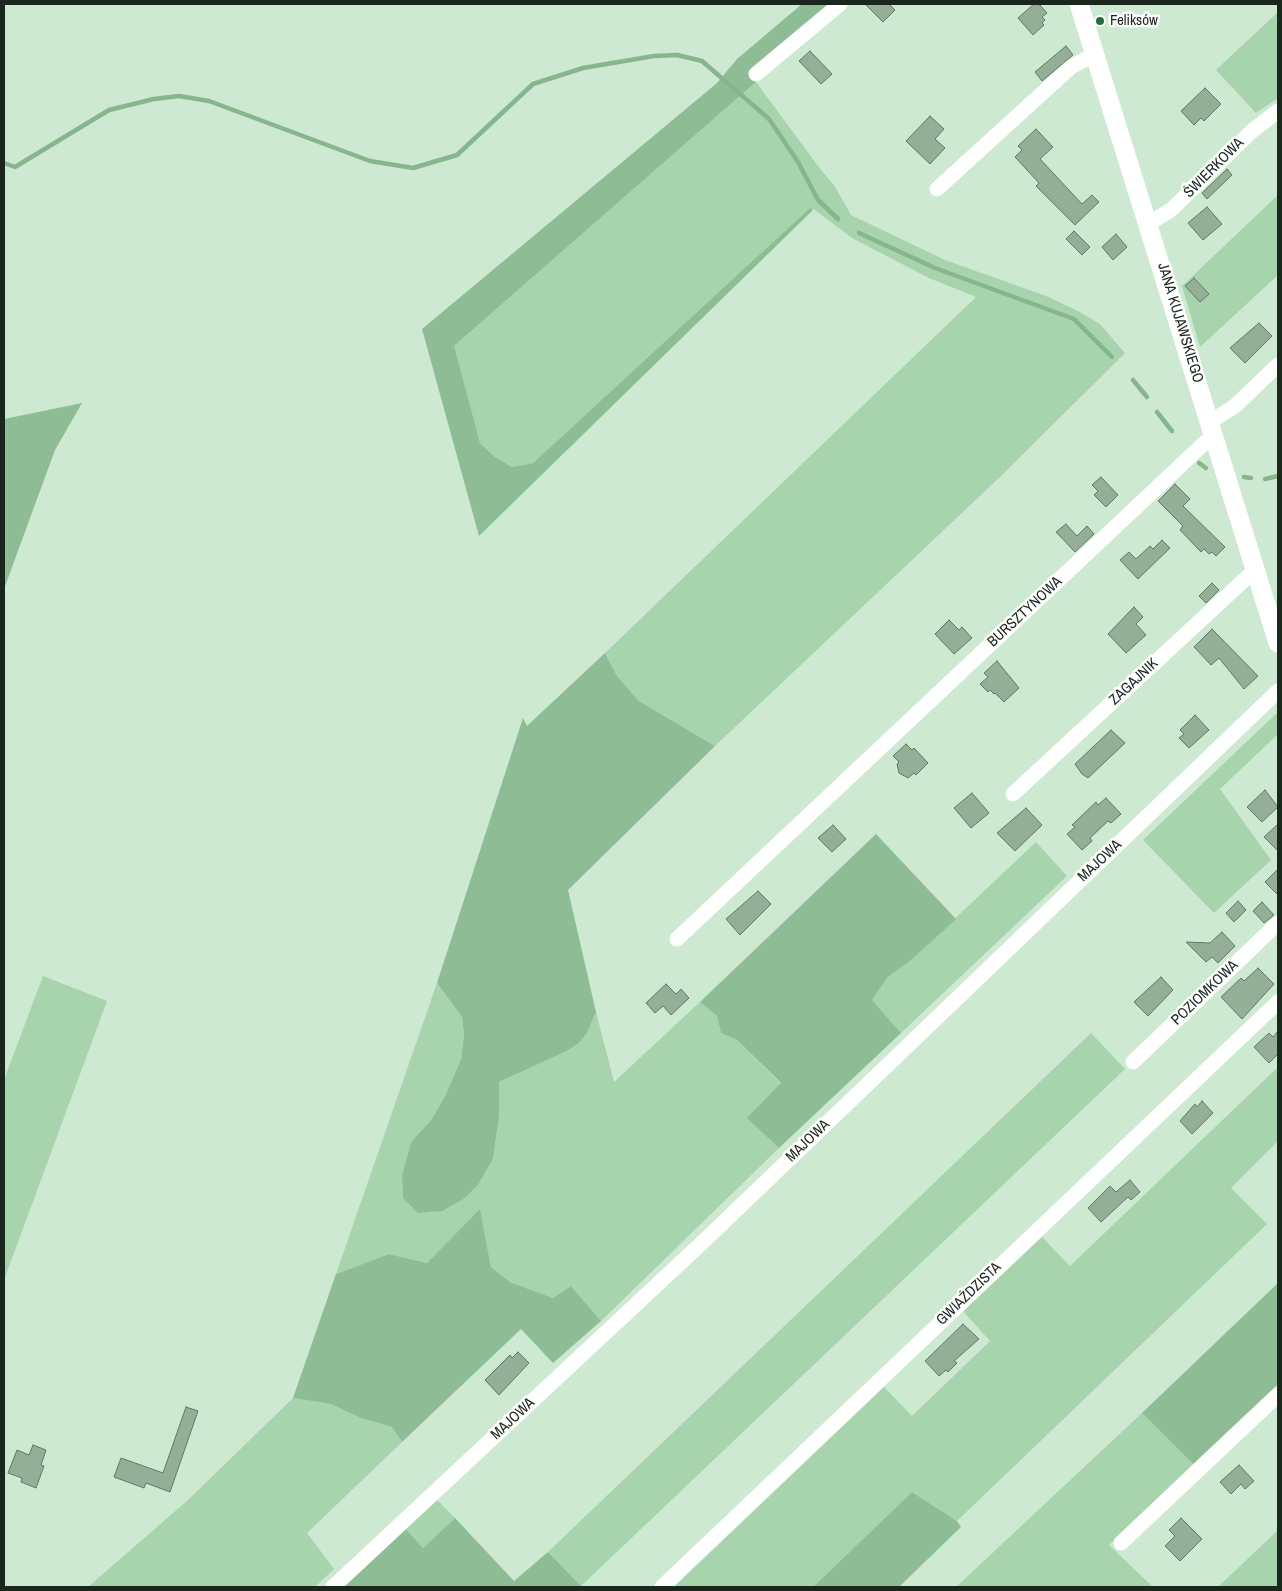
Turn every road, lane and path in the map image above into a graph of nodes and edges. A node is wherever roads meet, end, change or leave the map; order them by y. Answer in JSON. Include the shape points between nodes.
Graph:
{"nodes":[{"id":1,"x":840,"y":4,"type":"edge"},
{"id":2,"x":1079,"y":4,"type":"edge"},
{"id":3,"x":1094,"y":54,"type":"junction"},
{"id":4,"x":756,"y":74,"type":"dead end"},
{"id":5,"x":1278,"y":110,"type":"edge"},
{"id":6,"x":937,"y":189,"type":"dead end"},
{"id":7,"x":1149,"y":223,"type":"junction"},
{"id":8,"x":1278,"y":365,"type":"edge"},
{"id":9,"x":1212,"y":428,"type":"junction"},
{"id":10,"x":1256,"y":569,"type":"junction"},
{"id":11,"x":1278,"y":643,"type":"edge"},
{"id":12,"x":1278,"y":691,"type":"edge"},
{"id":13,"x":1013,"y":794,"type":"dead end"},
{"id":14,"x":1278,"y":923,"type":"edge"},
{"id":15,"x":677,"y":939,"type":"dead end"},
{"id":16,"x":1278,"y":1002,"type":"edge"},
{"id":17,"x":1133,"y":1062,"type":"dead end"},
{"id":18,"x":1278,"y":1395,"type":"edge"},
{"id":19,"x":1121,"y":1543,"type":"dead end"},
{"id":20,"x":333,"y":1587,"type":"edge"},
{"id":21,"x":662,"y":1587,"type":"edge"}],
"edges":[{"from":1,"to":4,"type":"street"},
{"from":2,"to":3,"type":"main road","name":"JANA KUJAWSKIEGO"},
{"from":3,"to":6,"type":"street","via":[[1071,67]]},
{"from":3,"to":7,"type":"main road","name":"JANA KUJAWSKIEGO"},
{"from":5,"to":7,"type":"street","name":"ŚWIERKOWA","via":[[1171,210]]},
{"from":7,"to":9,"type":"main road","name":"JANA KUJAWSKIEGO"},
{"from":8,"to":9,"type":"street","name":"BURSZTYNOWA"},
{"from":9,"to":10,"type":"main road","name":"JANA KUJAWSKIEGO"},
{"from":9,"to":15,"type":"street","name":"BURSZTYNOWA","via":[[837,790]]},
{"from":10,"to":11,"type":"main road","name":"JANA KUJAWSKIEGO"},
{"from":10,"to":13,"type":"street","name":"ZAGAJNIK"},
{"from":12,"to":20,"type":"street","name":"MAJOWA","via":[[705,1240]]},
{"from":14,"to":17,"type":"street","name":"POZIOMKOWA"},
{"from":16,"to":21,"type":"street","name":"GWIAŹDZISTA"},
{"from":18,"to":19,"type":"street"}]}
